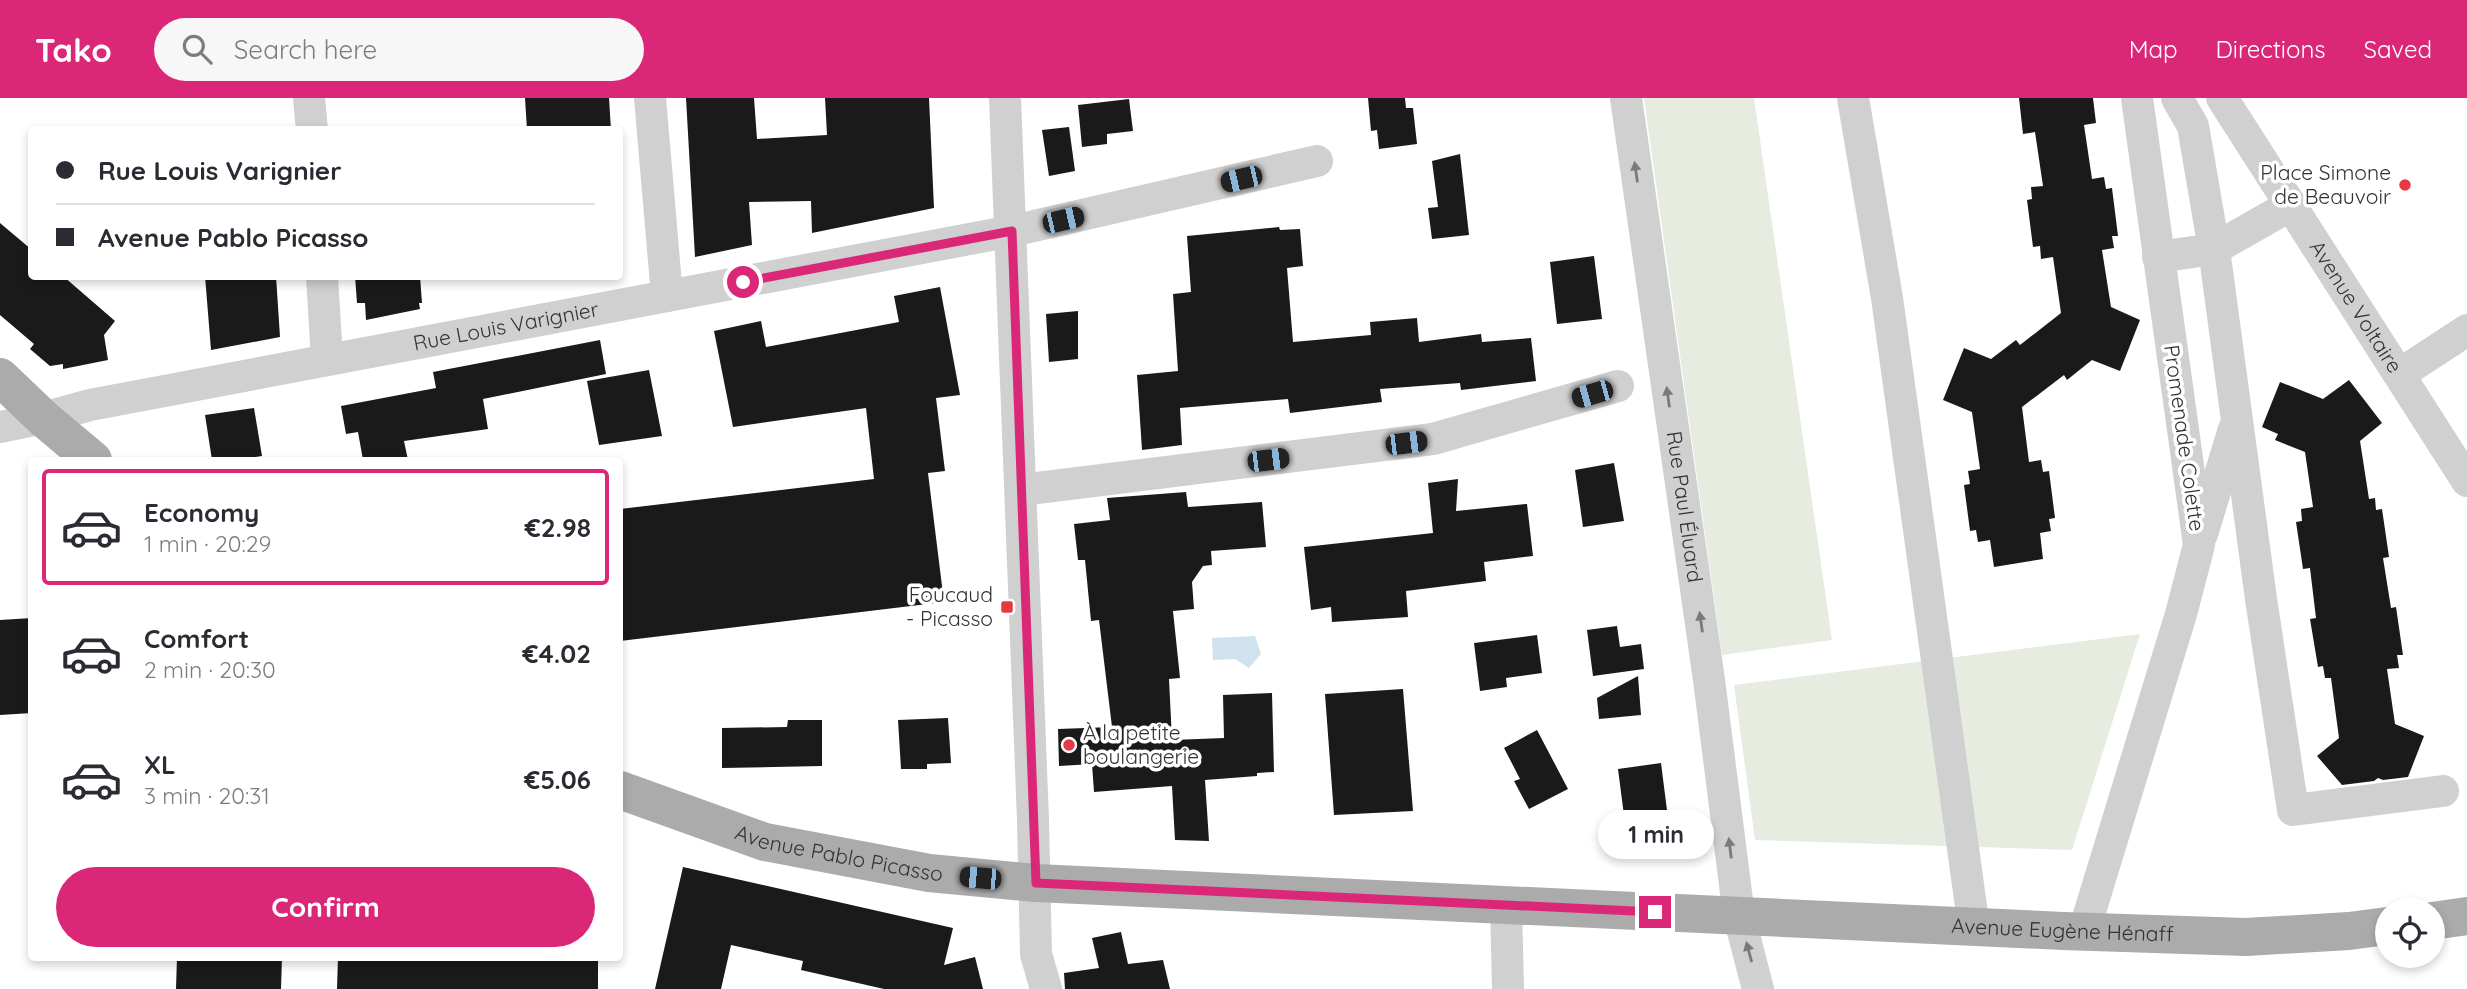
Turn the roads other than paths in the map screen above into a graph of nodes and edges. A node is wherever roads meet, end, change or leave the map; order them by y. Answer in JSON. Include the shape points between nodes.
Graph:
{"nodes":[{"id":1,"x":309,"y":98,"type":"edge"},
{"id":2,"x":650,"y":98,"type":"edge"},
{"id":3,"x":1005,"y":98,"type":"edge"},
{"id":4,"x":1626,"y":98,"type":"edge"},
{"id":5,"x":1853,"y":98,"type":"edge"},
{"id":6,"x":2137,"y":98,"type":"edge"},
{"id":7,"x":2177,"y":98,"type":"edge"},
{"id":8,"x":2222,"y":98,"type":"edge"},
{"id":9,"x":312,"y":126,"type":"edge"},
{"id":10,"x":1317,"y":161,"type":"dead end"},
{"id":11,"x":2291,"y":205,"type":"junction"},
{"id":12,"x":1012,"y":231,"type":"junction"},
{"id":13,"x":2214,"y":250,"type":"junction"},
{"id":14,"x":2158,"y":257,"type":"junction"},
{"id":15,"x":322,"y":280,"type":"edge"},
{"id":16,"x":667,"y":296,"type":"junction"},
{"id":17,"x":2467,"y":330,"type":"edge"},
{"id":18,"x":327,"y":360,"type":"junction"},
{"id":19,"x":2400,"y":374,"type":"junction"},
{"id":20,"x":0,"y":377,"type":"edge"},
{"id":21,"x":1618,"y":386,"type":"dead end"},
{"id":22,"x":43,"y":418,"type":"junction"},
{"id":23,"x":2237,"y":419,"type":"junction"},
{"id":24,"x":0,"y":427,"type":"edge"},
{"id":25,"x":89,"y":457,"type":"edge"},
{"id":26,"x":2467,"y":481,"type":"edge"},
{"id":27,"x":1021,"y":490,"type":"junction"},
{"id":28,"x":2199,"y":545,"type":"junction"},
{"id":29,"x":623,"y":791,"type":"edge"},
{"id":30,"x":2443,"y":791,"type":"dead end"},
{"id":31,"x":1036,"y":883,"type":"junction"},
{"id":32,"x":1506,"y":905,"type":"junction"},
{"id":33,"x":1739,"y":916,"type":"junction"},
{"id":34,"x":2467,"y":916,"type":"edge"},
{"id":35,"x":2445,"y":919,"type":"edge"},
{"id":36,"x":1974,"y":928,"type":"junction"},
{"id":37,"x":2375,"y":928,"type":"edge"},
{"id":38,"x":2084,"y":932,"type":"junction"},
{"id":39,"x":1046,"y":989,"type":"edge"},
{"id":40,"x":1508,"y":989,"type":"edge"},
{"id":41,"x":1758,"y":989,"type":"edge"}],
"edges":[{"from":1,"to":9,"type":"street"},
{"from":2,"to":16,"type":"street"},
{"from":3,"to":12,"type":"street"},
{"from":33,"to":4,"type":"street","name":"Rue Paul Éluard","one_way":true},
{"from":5,"to":36,"type":"street","via":[[1887,298]]},
{"from":6,"to":14,"type":"street","name":"Promenade Colette"},
{"from":7,"to":13,"type":"street","via":[[2193,126]]},
{"from":8,"to":11,"type":"street","name":"Avenue Voltaire"},
{"from":10,"to":12,"type":"street","name":"Rue Louis Varignier"},
{"from":11,"to":13,"type":"street"},
{"from":11,"to":19,"type":"street","name":"Avenue Voltaire"},
{"from":12,"to":16,"type":"street","name":"Rue Louis Varignier"},
{"from":12,"to":27,"type":"street"},
{"from":13,"to":14,"type":"street"},
{"from":13,"to":23,"type":"street"},
{"from":14,"to":28,"type":"street","name":"Promenade Colette"},
{"from":15,"to":18,"type":"street"},
{"from":16,"to":18,"type":"street","name":"Rue Louis Varignier"},
{"from":17,"to":19,"type":"street"},
{"from":18,"to":22,"type":"street","name":"Rue Louis Varignier"},
{"from":19,"to":26,"type":"street","name":"Avenue Voltaire"},
{"from":20,"to":22,"type":"main road"},
{"from":21,"to":27,"type":"street","via":[[1433,439]]},
{"from":22,"to":24,"type":"street","name":"Rue Louis Varignier"},
{"from":22,"to":25,"type":"main road"},
{"from":23,"to":28,"type":"street"},
{"from":23,"to":30,"type":"street","via":[[2293,810]]},
{"from":27,"to":31,"type":"street"},
{"from":28,"to":38,"type":"street","name":"Promenade Colette"},
{"from":29,"to":31,"type":"main road","name":"Avenue Pablo Picasso","via":[[765,842],[929,873]]},
{"from":31,"to":32,"type":"main road","name":"Avenue Pablo Picasso"},
{"from":31,"to":39,"type":"street","via":[[1036,954]]},
{"from":32,"to":33,"type":"main road","name":"Avenue Pablo Picasso"},
{"from":32,"to":40,"type":"street"},
{"from":33,"to":36,"type":"main road","name":"Avenue Eugène Hénaff"},
{"from":41,"to":33,"type":"street","name":"Rue Paul Éluard","one_way":true},
{"from":34,"to":35,"type":"main road"},
{"from":36,"to":38,"type":"main road","name":"Avenue Eugène Hénaff"},
{"from":37,"to":38,"type":"main road","name":"Avenue Eugène Hénaff","via":[[2246,937]]}]}
